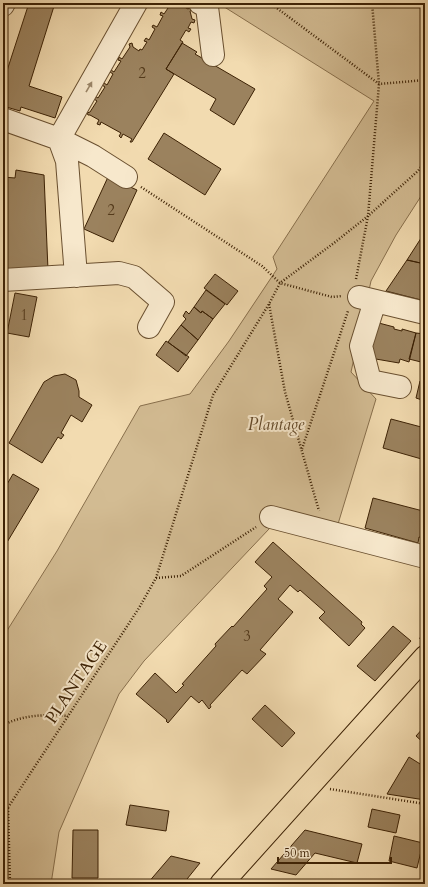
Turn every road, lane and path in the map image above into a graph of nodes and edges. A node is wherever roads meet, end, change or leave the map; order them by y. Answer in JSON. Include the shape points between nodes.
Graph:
{"nodes":[{"id":1,"x":136,"y":3,"type":"edge"},
{"id":2,"x":200,"y":3,"type":"edge"},
{"id":3,"x":270,"y":3,"type":"edge"},
{"id":4,"x":372,"y":3,"type":"edge"},
{"id":5,"x":212,"y":55,"type":"dead end"},
{"id":6,"x":425,"y":80,"type":"edge"},
{"id":7,"x":379,"y":84,"type":"junction"},
{"id":8,"x":3,"y":119,"type":"edge"},
{"id":9,"x":59,"y":139,"type":"junction"},
{"id":10,"x":425,"y":162,"type":"edge"},
{"id":11,"x":126,"y":177,"type":"joint"},
{"id":12,"x":368,"y":216,"type":"junction"},
{"id":13,"x":76,"y":276,"type":"junction"},
{"id":14,"x":3,"y":280,"type":"edge"},
{"id":15,"x":280,"y":283,"type":"junction"},
{"id":16,"x":362,"y":298,"type":"junction"},
{"id":17,"x":270,"y":304,"type":"junction"},
{"id":18,"x":425,"y":313,"type":"edge"},
{"id":19,"x":149,"y":326,"type":"dead end"},
{"id":20,"x":400,"y":388,"type":"dead end"},
{"id":21,"x":302,"y":449,"type":"junction"},
{"id":22,"x":270,"y":517,"type":"joint"},
{"id":23,"x":326,"y":532,"type":"junction"},
{"id":24,"x":425,"y":557,"type":"edge"},
{"id":25,"x":156,"y":578,"type":"junction"},
{"id":26,"x":425,"y":657,"type":"edge"},
{"id":27,"x":68,"y":716,"type":"junction"},
{"id":28,"x":3,"y":725,"type":"edge"},
{"id":29,"x":310,"y":785,"type":"junction"},
{"id":30,"x":425,"y":804,"type":"edge"},
{"id":31,"x":8,"y":808,"type":"junction"},
{"id":32,"x":3,"y":815,"type":"edge"},
{"id":33,"x":10,"y":884,"type":"edge"},
{"id":34,"x":221,"y":884,"type":"edge"}],
"edges":[{"from":9,"to":1,"type":"street","one_way":true},
{"from":2,"to":5,"type":"street","via":[[207,7]]},
{"from":3,"to":7,"type":"path"},
{"from":4,"to":7,"type":"path"},
{"from":6,"to":7,"type":"path"},
{"from":7,"to":12,"type":"path"},
{"from":8,"to":9,"type":"street"},
{"from":9,"to":11,"type":"street"},
{"from":9,"to":13,"type":"street","via":[[67,161]]},
{"from":10,"to":12,"type":"path"},
{"from":11,"to":15,"type":"path","via":[[262,266]]},
{"from":12,"to":15,"type":"path"},
{"from":12,"to":16,"type":"path"},
{"from":13,"to":14,"type":"street"},
{"from":13,"to":19,"type":"street","via":[[119,273],[134,277],[163,302]]},
{"from":15,"to":16,"type":"path","via":[[332,297]]},
{"from":15,"to":17,"type":"path","name":"PLANTAGE"},
{"from":16,"to":18,"type":"street"},
{"from":16,"to":20,"type":"street","via":[[361,346],[370,381]]},
{"from":16,"to":21,"type":"path"},
{"from":17,"to":21,"type":"path","via":[[285,392]]},
{"from":17,"to":25,"type":"path","name":"PLANTAGE","via":[[213,395]]},
{"from":21,"to":23,"type":"path"},
{"from":22,"to":23,"type":"street"},
{"from":22,"to":25,"type":"path","via":[[181,576]]},
{"from":23,"to":24,"type":"street"},
{"from":25,"to":27,"type":"path","name":"PLANTAGE"},
{"from":26,"to":29,"type":"main road"},
{"from":27,"to":28,"type":"path","via":[[30,716]]},
{"from":27,"to":31,"type":"path","name":"PLANTAGE"},
{"from":29,"to":30,"type":"path"},
{"from":29,"to":34,"type":"main road"},
{"from":31,"to":32,"type":"path","name":"PLANTAGE"},
{"from":31,"to":33,"type":"path"}]}
